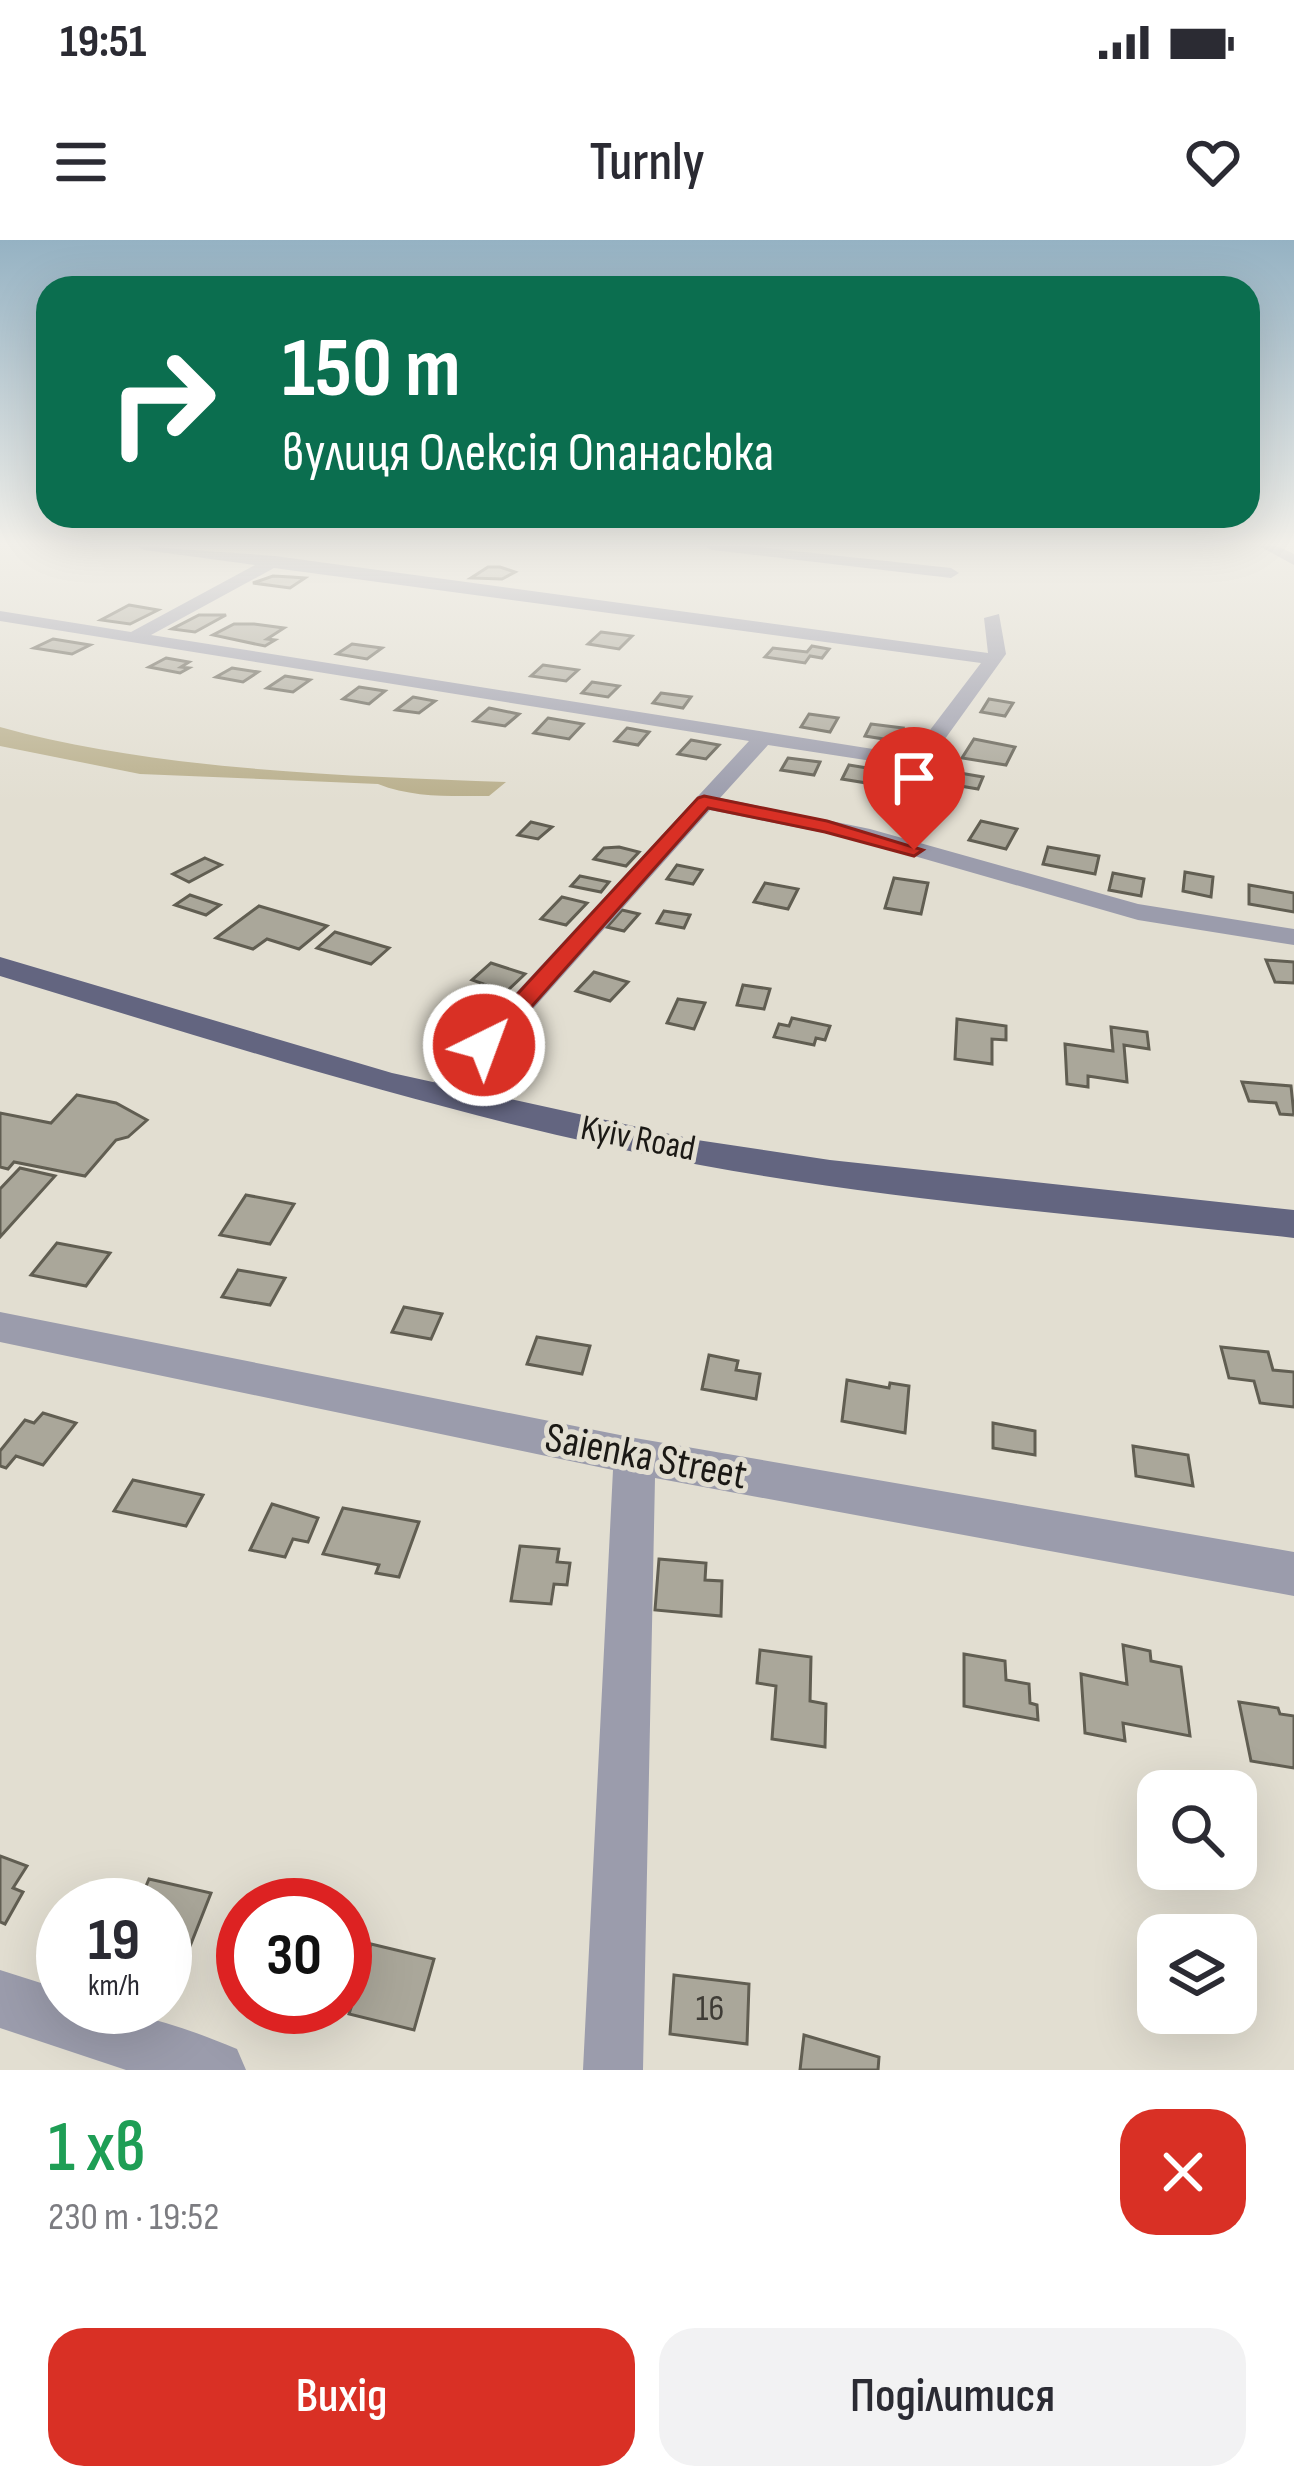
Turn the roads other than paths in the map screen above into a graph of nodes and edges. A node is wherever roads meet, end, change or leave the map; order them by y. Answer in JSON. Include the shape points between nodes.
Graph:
{"nodes":[{"id":1,"x":94,"y":631,"type":"edge"},
{"id":2,"x":146,"y":631,"type":"edge"},
{"id":3,"x":784,"y":631,"type":"edge"},
{"id":4,"x":995,"y":631,"type":"edge"},
{"id":5,"x":134,"y":638,"type":"junction"},
{"id":6,"x":990,"y":659,"type":"junction"},
{"id":7,"x":763,"y":738,"type":"junction"},
{"id":8,"x":704,"y":802,"type":"junction"},
{"id":9,"x":1294,"y":937,"type":"edge"},
{"id":10,"x":0,"y":966,"type":"edge"},
{"id":11,"x":440,"y":1094,"type":"junction"},
{"id":12,"x":1294,"y":1224,"type":"edge"},
{"id":13,"x":0,"y":1327,"type":"edge"},
{"id":14,"x":635,"y":1456,"type":"junction"},
{"id":15,"x":1294,"y":1574,"type":"edge"},
{"id":16,"x":0,"y":1999,"type":"edge"},
{"id":17,"x":216,"y":2070,"type":"edge"},
{"id":18,"x":613,"y":2070,"type":"edge"}],
"edges":[{"from":1,"to":5,"type":"street"},
{"from":2,"to":5,"type":"street"},
{"from":3,"to":6,"type":"street"},
{"from":4,"to":6,"type":"street","via":[[998,650]]},
{"from":5,"to":7,"type":"street"},
{"from":6,"to":7,"type":"street","via":[[916,760]]},
{"from":7,"to":8,"type":"street"},
{"from":8,"to":9,"type":"street","via":[[881,839],[1166,918]]},
{"from":8,"to":11,"type":"street"},
{"from":10,"to":11,"type":"main road","name":"Kyiv Road","via":[[252,1046]]},
{"from":11,"to":12,"type":"main road","name":"Kyiv Road","via":[[808,1170]]},
{"from":13,"to":14,"type":"street","name":"Saienka Street"},
{"from":14,"to":15,"type":"street","name":"Saienka Street"},
{"from":14,"to":18,"type":"street"},
{"from":16,"to":17,"type":"street"}]}
